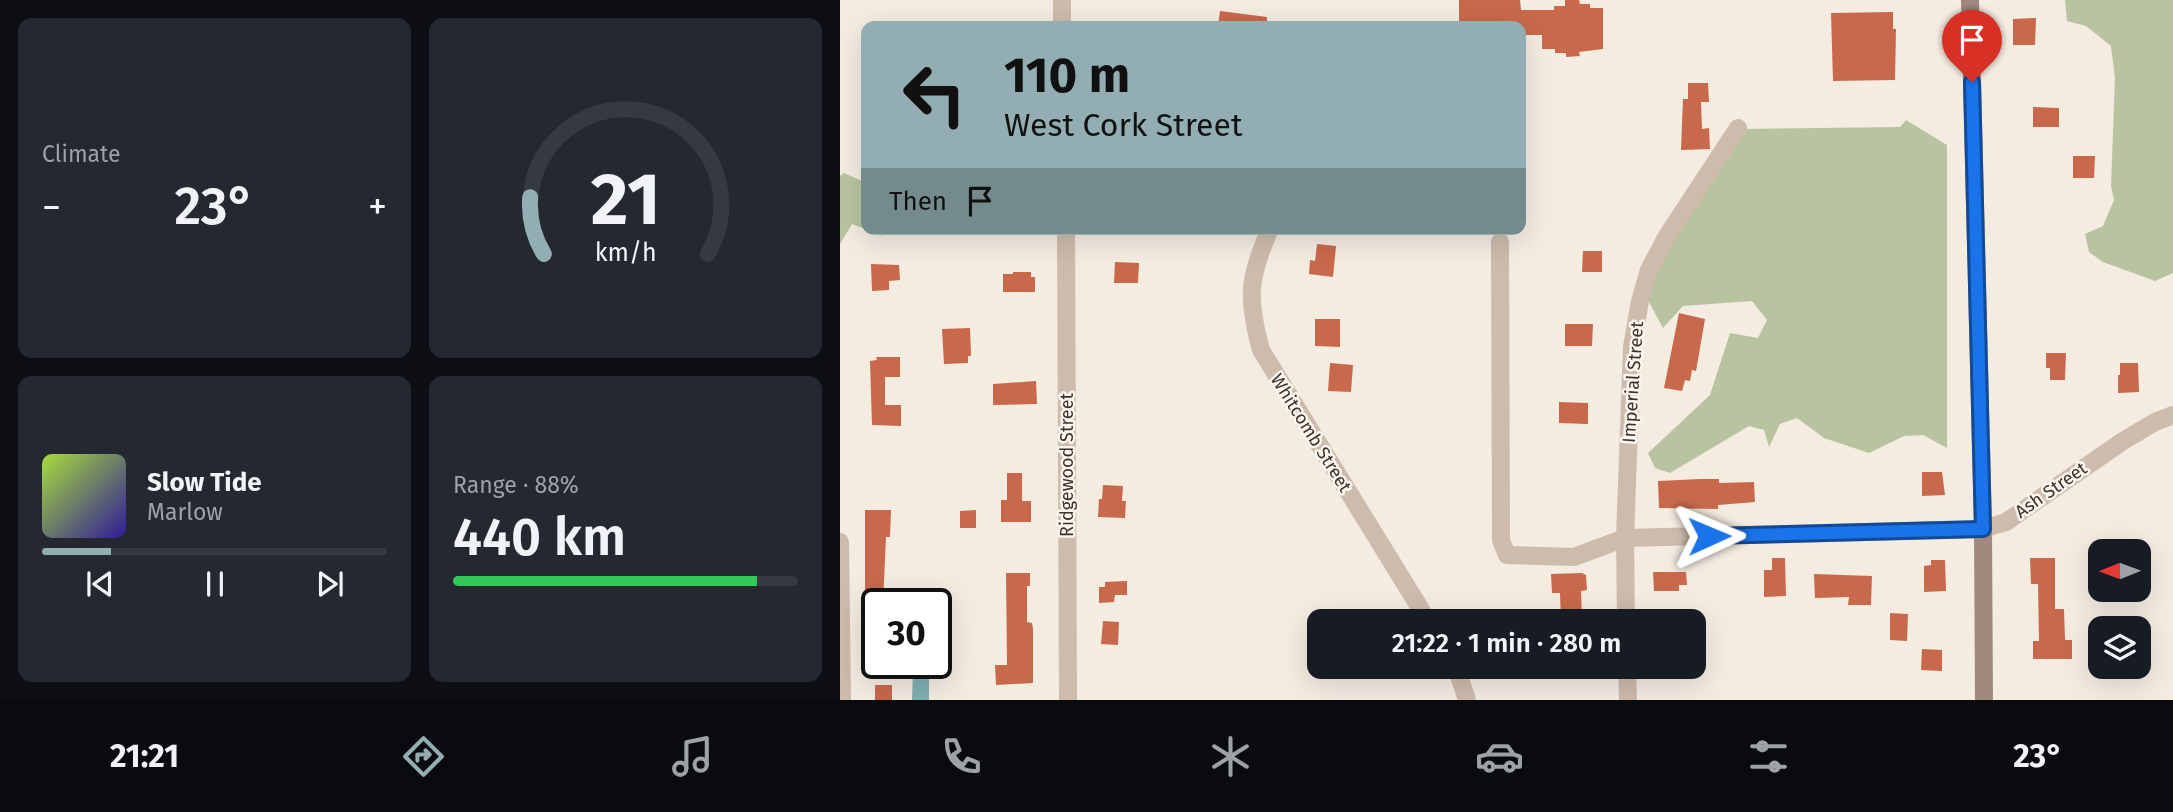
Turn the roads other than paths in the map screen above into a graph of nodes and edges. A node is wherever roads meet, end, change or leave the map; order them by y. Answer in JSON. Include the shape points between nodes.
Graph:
{"nodes":[{"id":1,"x":1062,"y":0,"type":"edge"},
{"id":2,"x":1970,"y":0,"type":"edge"},
{"id":3,"x":1062,"y":21,"type":"edge"},
{"id":4,"x":1738,"y":128,"type":"dead end"},
{"id":5,"x":1066,"y":235,"type":"edge"},
{"id":6,"x":1267,"y":235,"type":"edge"},
{"id":7,"x":1500,"y":242,"type":"dead end"},
{"id":8,"x":2173,"y":415,"type":"edge"},
{"id":9,"x":1983,"y":529,"type":"junction"},
{"id":10,"x":1625,"y":538,"type":"junction"},
{"id":11,"x":840,"y":542,"type":"edge"},
{"id":12,"x":1420,"y":609,"type":"edge"},
{"id":13,"x":1626,"y":609,"type":"edge"},
{"id":14,"x":1460,"y":679,"type":"edge"},
{"id":15,"x":1627,"y":679,"type":"edge"},
{"id":16,"x":842,"y":700,"type":"edge"},
{"id":17,"x":1068,"y":700,"type":"edge"},
{"id":18,"x":1467,"y":700,"type":"edge"},
{"id":19,"x":1628,"y":700,"type":"edge"},
{"id":20,"x":1984,"y":700,"type":"edge"}],
"edges":[{"from":1,"to":3,"type":"street"},
{"from":2,"to":9,"type":"street"},
{"from":4,"to":10,"type":"street","name":"Imperial Street","via":[[1667,236],[1649,270],[1640,301],[1632,347]]},
{"from":5,"to":17,"type":"street","name":"Ridgewood Street"},
{"from":6,"to":12,"type":"street","name":"Whitcomb Street","via":[[1251,288],[1252,317],[1261,350]]},
{"from":7,"to":10,"type":"street","name":"Ash Street","via":[[1501,540],[1507,555],[1574,557]]},
{"from":8,"to":9,"type":"street","name":"Ash Street","via":[[2123,441],[2006,522]]},
{"from":9,"to":10,"type":"street","name":"Ash Street"},
{"from":9,"to":20,"type":"street"},
{"from":10,"to":13,"type":"street","name":"Imperial Street"},
{"from":11,"to":16,"type":"street"},
{"from":14,"to":18,"type":"street"},
{"from":15,"to":19,"type":"street"}]}
